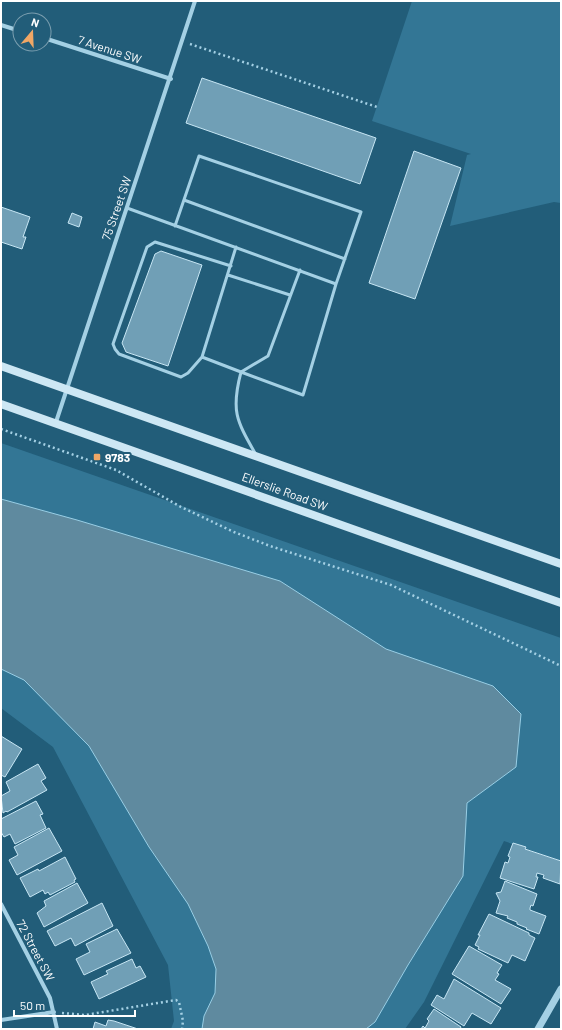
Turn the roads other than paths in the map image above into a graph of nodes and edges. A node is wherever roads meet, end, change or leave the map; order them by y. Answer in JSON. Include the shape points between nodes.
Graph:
{"nodes":[{"id":1,"x":195,"y":1,"type":"edge"},
{"id":2,"x":1,"y":25,"type":"edge"},
{"id":3,"x":12,"y":28,"type":"edge"},
{"id":4,"x":52,"y":41,"type":"edge"},
{"id":5,"x":171,"y":79,"type":"junction"},
{"id":6,"x":184,"y":200,"type":"junction"},
{"id":7,"x":127,"y":208,"type":"junction"},
{"id":8,"x":175,"y":226,"type":"junction"},
{"id":9,"x":236,"y":248,"type":"junction"},
{"id":10,"x":345,"y":259,"type":"junction"},
{"id":11,"x":231,"y":266,"type":"junction"},
{"id":12,"x":300,"y":270,"type":"junction"},
{"id":13,"x":228,"y":274,"type":"junction"},
{"id":14,"x":336,"y":284,"type":"junction"},
{"id":15,"x":290,"y":295,"type":"junction"},
{"id":16,"x":202,"y":357,"type":"junction"},
{"id":17,"x":1,"y":366,"type":"edge"},
{"id":18,"x":241,"y":372,"type":"junction"},
{"id":19,"x":66,"y":389,"type":"junction"},
{"id":20,"x":1,"y":404,"type":"edge"},
{"id":21,"x":56,"y":422,"type":"junction"},
{"id":22,"x":258,"y":457,"type":"junction"},
{"id":23,"x":561,"y":564,"type":"edge"},
{"id":24,"x":561,"y":603,"type":"edge"},
{"id":25,"x":1,"y":904,"type":"edge"},
{"id":26,"x":561,"y":989,"type":"edge"},
{"id":27,"x":54,"y":1012,"type":"junction"},
{"id":28,"x":1,"y":1020,"type":"edge"},
{"id":29,"x":57,"y":1029,"type":"edge"},
{"id":30,"x":538,"y":1029,"type":"edge"}],
"edges":[{"from":1,"to":5,"type":"street","name":"75 Street SW"},
{"from":2,"to":3,"type":"street"},
{"from":4,"to":5,"type":"street","name":"7 Avenue SW"},
{"from":5,"to":7,"type":"street","name":"75 Street SW"},
{"from":6,"to":8,"type":"lane"},
{"from":6,"to":10,"type":"lane"},
{"from":6,"to":10,"type":"lane","via":[[199,156],[361,212]]},
{"from":7,"to":8,"type":"lane"},
{"from":7,"to":19,"type":"street","name":"75 Street SW"},
{"from":8,"to":9,"type":"lane"},
{"from":9,"to":11,"type":"lane"},
{"from":9,"to":12,"type":"lane"},
{"from":10,"to":14,"type":"lane"},
{"from":11,"to":13,"type":"lane"},
{"from":11,"to":16,"type":"lane","via":[[155,242],[147,247],[114,344],[119,354],[181,377]]},
{"from":12,"to":14,"type":"lane"},
{"from":12,"to":15,"type":"lane"},
{"from":13,"to":15,"type":"lane"},
{"from":13,"to":16,"type":"lane"},
{"from":14,"to":18,"type":"lane","via":[[303,395]]},
{"from":15,"to":18,"type":"lane","via":[[268,356]]},
{"from":16,"to":18,"type":"lane"},
{"from":17,"to":19,"type":"main road","name":"Ellerslie Road SW"},
{"from":18,"to":22,"type":"lane","via":[[235,395],[239,424]]},
{"from":19,"to":21,"type":"street","name":"75 Street SW"},
{"from":19,"to":22,"type":"main road","name":"Ellerslie Road SW"},
{"from":20,"to":21,"type":"main road","name":"Ellerslie Road SW"},
{"from":21,"to":24,"type":"main road","name":"Ellerslie Road SW"},
{"from":22,"to":23,"type":"main road","name":"Ellerslie Road SW"},
{"from":25,"to":27,"type":"street","name":"72 Street SW","via":[[50,998]]},
{"from":26,"to":30,"type":"street"},
{"from":27,"to":28,"type":"street"},
{"from":27,"to":29,"type":"street","name":"72 Street SW"}]}
